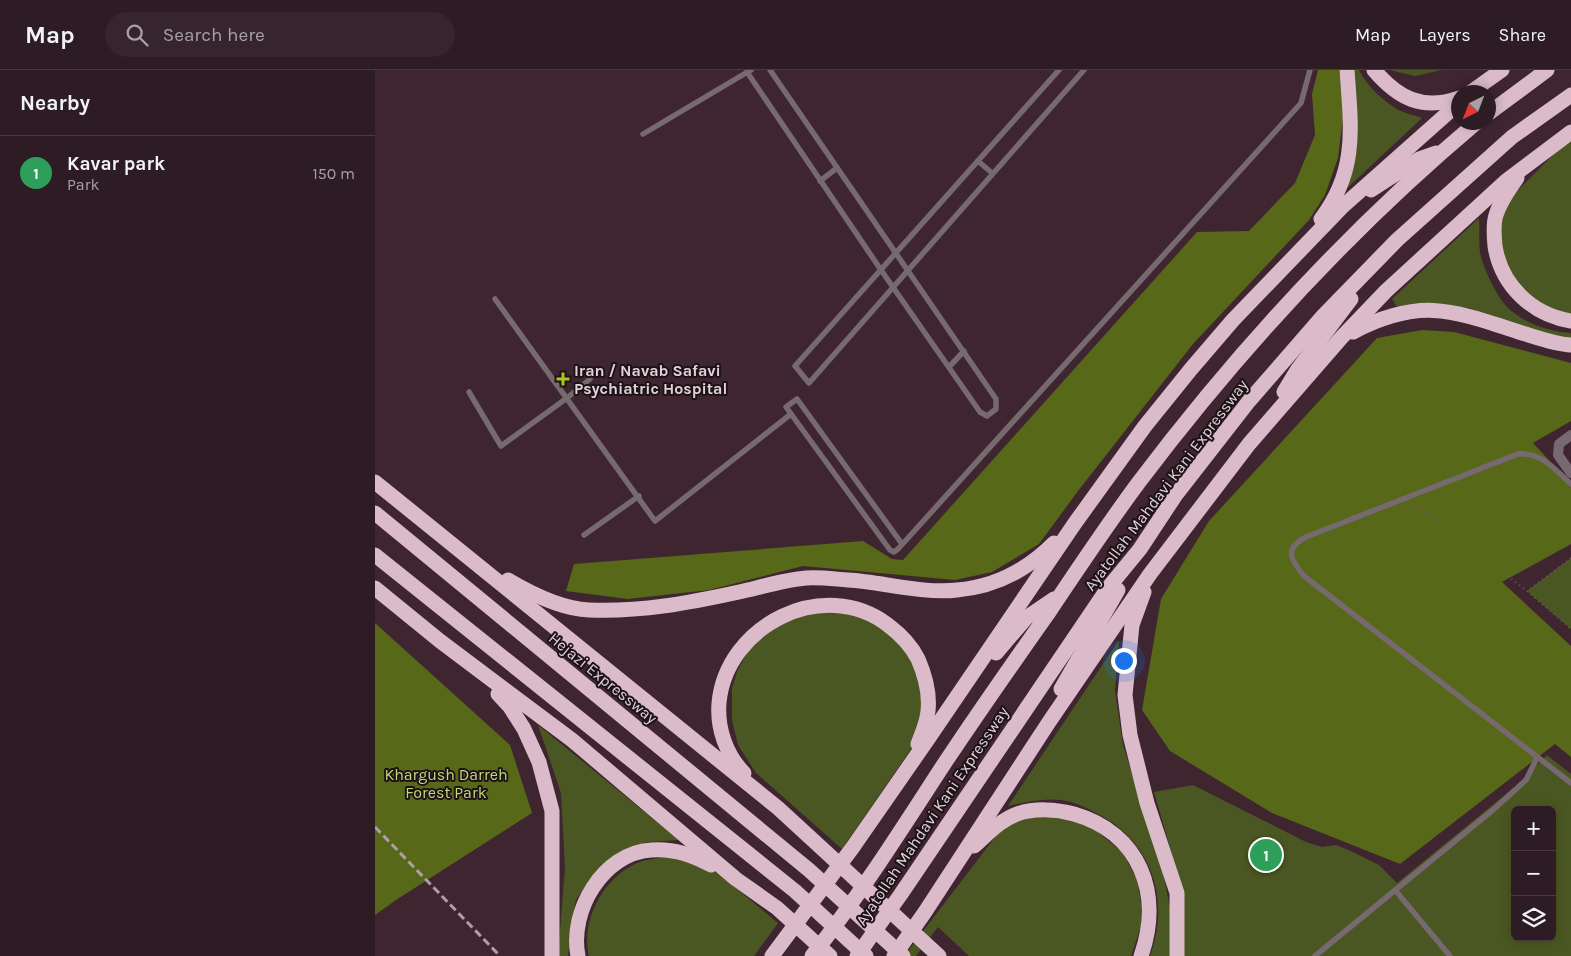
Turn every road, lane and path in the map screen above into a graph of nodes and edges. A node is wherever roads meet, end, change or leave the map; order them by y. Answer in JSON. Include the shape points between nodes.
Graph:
{"nodes":[{"id":1,"x":770,"y":70,"type":"edge"},
{"id":2,"x":1059,"y":70,"type":"edge"},
{"id":3,"x":1084,"y":70,"type":"edge"},
{"id":4,"x":1310,"y":70,"type":"edge"},
{"id":5,"x":1347,"y":70,"type":"edge"},
{"id":6,"x":1374,"y":70,"type":"edge"},
{"id":7,"x":1502,"y":70,"type":"edge"},
{"id":8,"x":1547,"y":70,"type":"edge"},
{"id":9,"x":749,"y":71,"type":"edge"},
{"id":10,"x":1481,"y":85,"type":"edge"},
{"id":11,"x":1571,"y":95,"type":"edge"},
{"id":12,"x":1451,"y":100,"type":"edge"},
{"id":13,"x":1496,"y":108,"type":"edge"},
{"id":14,"x":1451,"y":110,"type":"edge"},
{"id":15,"x":1468,"y":130,"type":"edge"},
{"id":16,"x":1571,"y":132,"type":"edge"},
{"id":17,"x":643,"y":134,"type":"dead end"},
{"id":18,"x":1444,"y":150,"type":"junction"},
{"id":19,"x":978,"y":162,"type":"junction"},
{"id":20,"x":1529,"y":164,"type":"junction"},
{"id":21,"x":837,"y":168,"type":"junction"},
{"id":22,"x":992,"y":173,"type":"junction"},
{"id":23,"x":820,"y":181,"type":"junction"},
{"id":24,"x":1342,"y":207,"type":"junction"},
{"id":25,"x":895,"y":254,"type":"junction"},
{"id":26,"x":1294,"y":255,"type":"junction"},
{"id":27,"x":1380,"y":258,"type":"junction"},
{"id":28,"x":881,"y":270,"type":"junction"},
{"id":29,"x":907,"y":270,"type":"junction"},
{"id":30,"x":892,"y":287,"type":"junction"},
{"id":31,"x":495,"y":299,"type":"dead end"},
{"id":32,"x":1571,"y":321,"type":"edge"},
{"id":33,"x":1341,"y":338,"type":"junction"},
{"id":34,"x":1571,"y":345,"type":"edge"},
{"id":35,"x":964,"y":352,"type":"junction"},
{"id":36,"x":949,"y":367,"type":"junction"},
{"id":37,"x":591,"y":379,"type":"dead end"},
{"id":38,"x":469,"y":392,"type":"dead end"},
{"id":39,"x":567,"y":398,"type":"junction"},
{"id":40,"x":791,"y":414,"type":"junction"},
{"id":41,"x":1262,"y":430,"type":"junction"},
{"id":42,"x":1571,"y":435,"type":"edge"},
{"id":43,"x":1571,"y":473,"type":"edge"},
{"id":44,"x":375,"y":482,"type":"edge"},
{"id":45,"x":1571,"y":484,"type":"edge"},
{"id":46,"x":639,"y":496,"type":"junction"},
{"id":47,"x":1406,"y":498,"type":"junction"},
{"id":48,"x":872,"y":504,"type":"junction"},
{"id":49,"x":375,"y":513,"type":"edge"},
{"id":50,"x":863,"y":513,"type":"junction"},
{"id":51,"x":1075,"y":522,"type":"junction"},
{"id":52,"x":584,"y":535,"type":"dead end"},
{"id":53,"x":902,"y":544,"type":"junction"},
{"id":54,"x":1140,"y":549,"type":"junction"},
{"id":55,"x":375,"y":555,"type":"edge"},
{"id":56,"x":467,"y":558,"type":"junction"},
{"id":57,"x":1571,"y":558,"type":"edge"},
{"id":58,"x":1149,"y":574,"type":"junction"},
{"id":59,"x":375,"y":588,"type":"edge"},
{"id":60,"x":1527,"y":591,"type":"junction"},
{"id":61,"x":1061,"y":594,"type":"junction"},
{"id":62,"x":1571,"y":629,"type":"edge"},
{"id":63,"x":439,"y":641,"type":"junction"},
{"id":64,"x":961,"y":690,"type":"junction"},
{"id":65,"x":1049,"y":722,"type":"junction"},
{"id":66,"x":1537,"y":758,"type":"junction"},
{"id":67,"x":913,"y":760,"type":"junction"},
{"id":68,"x":1571,"y":783,"type":"edge"},
{"id":69,"x":778,"y":808,"type":"junction"},
{"id":70,"x":960,"y":858,"type":"junction"},
{"id":71,"x":736,"y":879,"type":"junction"},
{"id":72,"x":1395,"y":890,"type":"junction"},
{"id":73,"x":552,"y":956,"type":"edge"},
{"id":74,"x":578,"y":956,"type":"edge"},
{"id":75,"x":772,"y":956,"type":"edge"},
{"id":76,"x":812,"y":956,"type":"edge"},
{"id":77,"x":830,"y":956,"type":"edge"},
{"id":78,"x":857,"y":956,"type":"edge"},
{"id":79,"x":866,"y":956,"type":"edge"},
{"id":80,"x":894,"y":956,"type":"edge"},
{"id":81,"x":903,"y":956,"type":"edge"},
{"id":82,"x":939,"y":956,"type":"edge"},
{"id":83,"x":1141,"y":956,"type":"edge"},
{"id":84,"x":1177,"y":956,"type":"edge"},
{"id":85,"x":1315,"y":956,"type":"edge"},
{"id":86,"x":1450,"y":956,"type":"edge"}],
"edges":[{"from":1,"to":21,"type":"lane"},
{"from":2,"to":19,"type":"lane"},
{"from":3,"to":22,"type":"lane"},
{"from":4,"to":53,"type":"lane","via":[[1301,103]]},
{"from":5,"to":26,"type":"highway","via":[[1351,127],[1349,156],[1340,188],[1328,210]]},
{"from":6,"to":12,"type":"highway","via":[[1384,82],[1413,101],[1427,104]]},
{"from":7,"to":10,"type":"highway"},
{"from":8,"to":13,"type":"highway"},
{"from":9,"to":17,"type":"lane"},
{"from":9,"to":23,"type":"lane"},
{"from":11,"to":27,"type":"highway","name":"Ayatollah Mahdavi Kani Expressway","via":[[1512,138]]},
{"from":14,"to":24,"type":"highway"},
{"from":15,"to":18,"type":"highway","name":"Ayatollah Mahdavi Kani Expressway"},
{"from":16,"to":20,"type":"highway"},
{"from":18,"to":24,"type":"highway","via":[[1419,159]]},
{"from":18,"to":61,"type":"highway","name":"Ayatollah Mahdavi Kani Expressway","via":[[1373,214],[1246,350],[1138,484]]},
{"from":19,"to":22,"type":"lane"},
{"from":19,"to":25,"type":"lane"},
{"from":20,"to":32,"type":"highway","via":[[1511,185],[1496,215],[1497,254],[1510,285],[1526,302],[1541,312]]},
{"from":20,"to":33,"type":"highway","via":[[1459,222]]},
{"from":21,"to":23,"type":"lane"},
{"from":21,"to":25,"type":"lane"},
{"from":22,"to":29,"type":"lane"},
{"from":23,"to":28,"type":"lane"},
{"from":24,"to":26,"type":"highway"},
{"from":25,"to":28,"type":"lane"},
{"from":25,"to":29,"type":"lane"},
{"from":26,"to":51,"type":"highway","via":[[1191,369]]},
{"from":27,"to":41,"type":"highway","via":[[1298,369]]},
{"from":27,"to":54,"type":"highway","name":"Ayatollah Mahdavi Kani Expressway","via":[[1323,316],[1249,401],[1175,496]]},
{"from":28,"to":30,"type":"lane"},
{"from":28,"to":30,"type":"lane","via":[[795,366],[809,383]]},
{"from":29,"to":30,"type":"lane"},
{"from":29,"to":35,"type":"lane"},
{"from":30,"to":36,"type":"lane"},
{"from":31,"to":39,"type":"lane"},
{"from":33,"to":34,"type":"highway","via":[[1391,315],[1411,310],[1432,310],[1473,317],[1551,342]]},
{"from":33,"to":41,"type":"highway"},
{"from":35,"to":36,"type":"lane"},
{"from":35,"to":36,"type":"lane","via":[[996,399],[996,409],[987,416],[980,412]]},
{"from":37,"to":39,"type":"lane"},
{"from":38,"to":39,"type":"lane","via":[[501,446]]},
{"from":39,"to":46,"type":"lane"},
{"from":40,"to":46,"type":"lane","via":[[655,521]]},
{"from":40,"to":48,"type":"lane","via":[[786,407],[797,399]]},
{"from":40,"to":50,"type":"lane"},
{"from":41,"to":58,"type":"highway"},
{"from":42,"to":43,"type":"street","via":[[1559,444],[1558,455]]},
{"from":44,"to":56,"type":"highway"},
{"from":45,"to":47,"type":"lane","via":[[1539,457],[1519,454]]},
{"from":46,"to":52,"type":"lane"},
{"from":47,"to":60,"type":"path"},
{"from":47,"to":66,"type":"lane","via":[[1298,541],[1292,546],[1293,563],[1305,576]]},
{"from":48,"to":50,"type":"lane"},
{"from":48,"to":53,"type":"lane"},
{"from":49,"to":81,"type":"highway","name":"Hejazi Expressway","via":[[809,870]]},
{"from":50,"to":53,"type":"lane","via":[[890,550],[894,552]]},
{"from":51,"to":56,"type":"highway","via":[[1043,554],[1021,569],[991,584],[974,588],[937,590],[807,578],[666,607],[633,610],[588,610],[562,604],[533,594]]},
{"from":51,"to":64,"type":"highway"},
{"from":54,"to":65,"type":"highway","via":[[1061,688]]},
{"from":54,"to":78,"type":"highway","name":"Ayatollah Mahdavi Kani Expressway","via":[[1108,588]]},
{"from":55,"to":79,"type":"highway","via":[[795,891]]},
{"from":56,"to":69,"type":"highway"},
{"from":57,"to":60,"type":"path"},
{"from":58,"to":65,"type":"highway"},
{"from":58,"to":84,"type":"highway","via":[[1132,625],[1125,695],[1129,735],[1147,803],[1177,893]]},
{"from":59,"to":63,"type":"highway"},
{"from":60,"to":62,"type":"path"},
{"from":61,"to":64,"type":"highway","via":[[1026,618]]},
{"from":61,"to":76,"type":"highway","name":"Ayatollah Mahdavi Kani Expressway","via":[[875,869]]},
{"from":63,"to":71,"type":"highway","via":[[572,740]]},
{"from":63,"to":73,"type":"highway","via":[[476,679],[510,707],[539,762],[552,811]]},
{"from":64,"to":67,"type":"highway"},
{"from":65,"to":70,"type":"highway"},
{"from":66,"to":68,"type":"lane"},
{"from":66,"to":72,"type":"lane","via":[[1525,780],[1494,809]]},
{"from":67,"to":69,"type":"highway","via":[[929,703],[922,669],[905,640],[883,620],[867,612],[843,606],[813,606],[795,611],[764,626],[745,643],[724,678],[720,696],[720,727],[726,747],[740,769]]},
{"from":67,"to":75,"type":"highway"},
{"from":69,"to":82,"type":"highway"},
{"from":70,"to":80,"type":"highway"},
{"from":70,"to":83,"type":"highway","via":[[1002,822],[1033,810],[1069,812],[1104,827],[1130,851],[1145,881],[1150,918]]},
{"from":71,"to":74,"type":"highway","via":[[700,858],[676,851],[650,850],[625,858],[607,871],[589,892],[576,936]]},
{"from":71,"to":77,"type":"highway","via":[[777,908]]},
{"from":72,"to":85,"type":"lane"},
{"from":72,"to":86,"type":"lane"}]}
